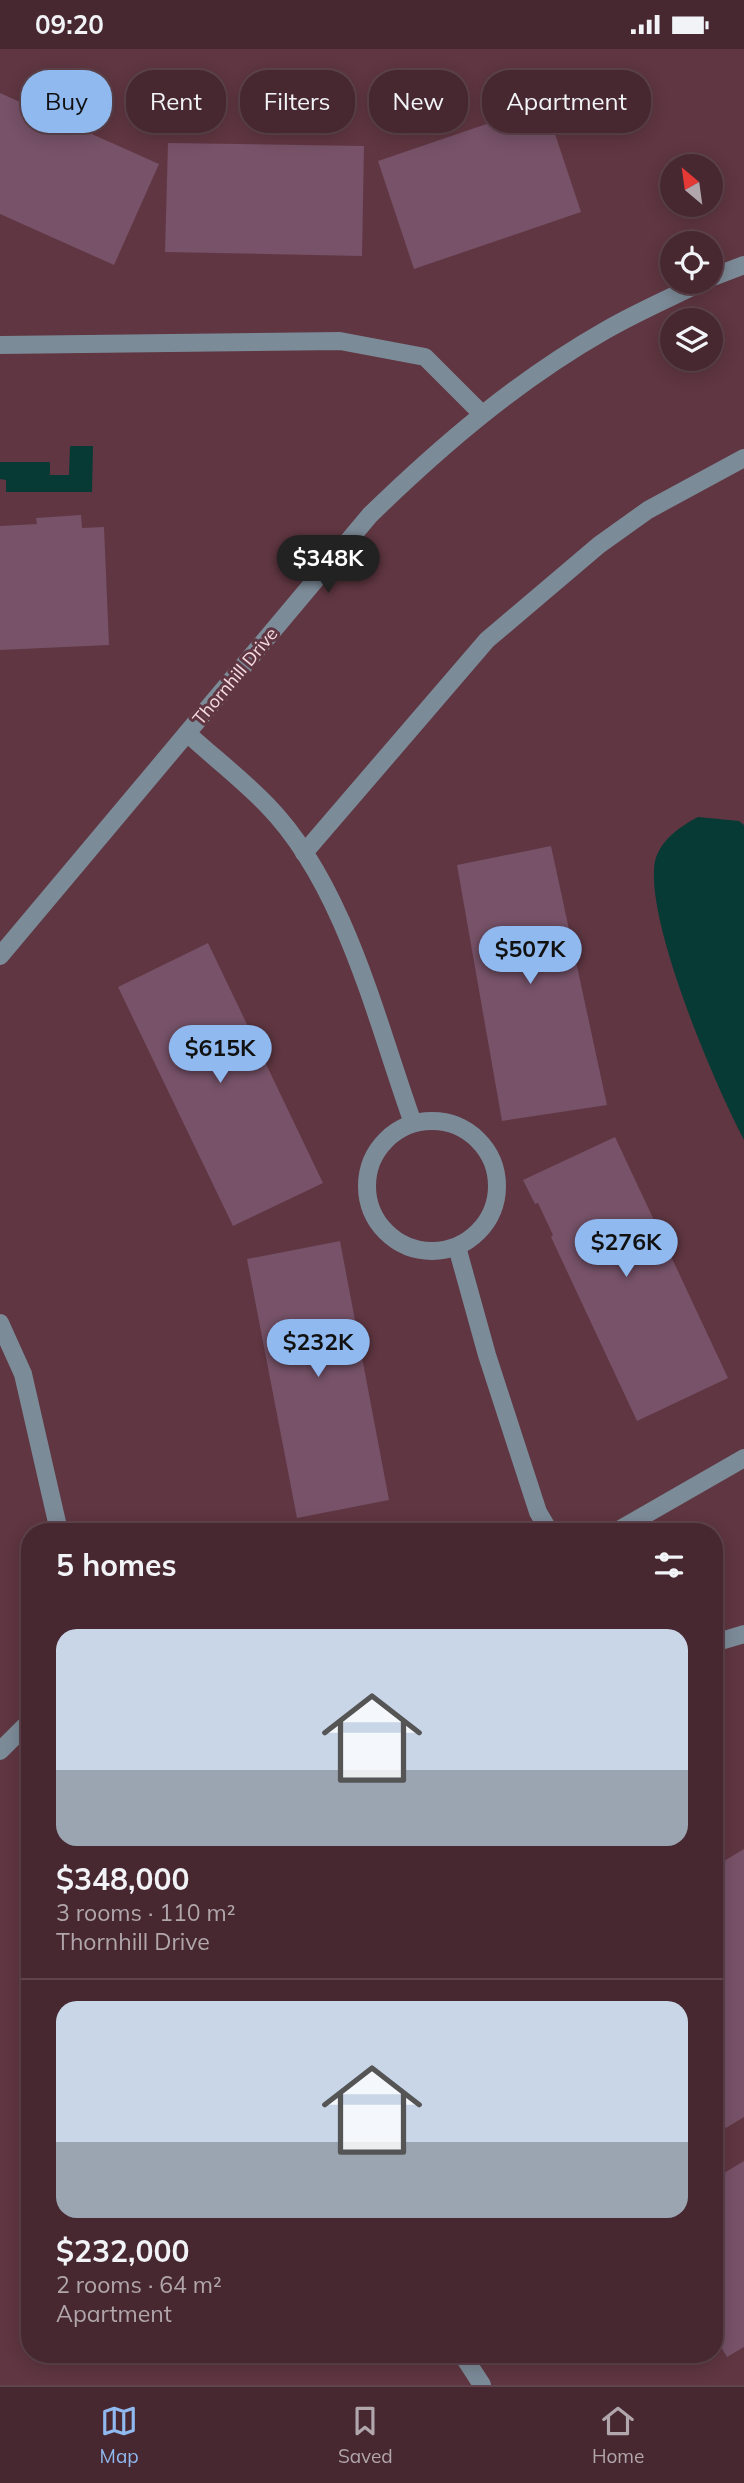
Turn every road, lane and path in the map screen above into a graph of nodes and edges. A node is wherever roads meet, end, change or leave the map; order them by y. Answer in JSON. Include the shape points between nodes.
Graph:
{"nodes":[{"id":1,"x":744,"y":265,"type":"edge"},
{"id":2,"x":723,"y":273,"type":"edge"},
{"id":3,"x":677,"y":294,"type":"edge"},
{"id":4,"x":0,"y":345,"type":"edge"},
{"id":5,"x":482,"y":414,"type":"junction"},
{"id":6,"x":744,"y":458,"type":"edge"},
{"id":7,"x":187,"y":733,"type":"junction"},
{"id":8,"x":304,"y":853,"type":"junction"},
{"id":9,"x":0,"y":956,"type":"edge"},
{"id":10,"x":413,"y":1123,"type":"junction"},
{"id":11,"x":457,"y":1247,"type":"junction"},
{"id":12,"x":0,"y":1323,"type":"edge"},
{"id":13,"x":744,"y":1458,"type":"edge"},
{"id":14,"x":57,"y":1523,"type":"edge"},
{"id":15,"x":544,"y":1523,"type":"edge"},
{"id":16,"x":631,"y":1523,"type":"edge"},
{"id":17,"x":744,"y":1634,"type":"edge"},
{"id":18,"x":723,"y":1640,"type":"edge"},
{"id":19,"x":21,"y":1730,"type":"edge"},
{"id":20,"x":0,"y":1751,"type":"edge"},
{"id":21,"x":468,"y":2363,"type":"edge"},
{"id":22,"x":482,"y":2385,"type":"edge"}],
"edges":[{"from":1,"to":2,"type":"street"},
{"from":3,"to":5,"type":"street","name":"Thornhill Drive","via":[[606,329]]},
{"from":4,"to":5,"type":"street","via":[[340,341],[425,357]]},
{"from":5,"to":7,"type":"street","name":"Thornhill Drive","via":[[370,515]]},
{"from":6,"to":8,"type":"street","via":[[648,510],[599,545],[488,640]]},
{"from":7,"to":8,"type":"street","via":[[268,806]]},
{"from":7,"to":9,"type":"street","name":"Thornhill Drive"},
{"from":8,"to":10,"type":"street","via":[[337,909]]},
{"from":10,"to":11,"type":"street","via":[[456,1125],[475,1136],[497,1175],[497,1197],[489,1217],[476,1235]]},
{"from":10,"to":11,"type":"street","via":[[394,1133],[369,1167],[366,1188],[370,1208],[380,1227],[406,1245],[437,1252]]},
{"from":11,"to":15,"type":"street","via":[[504,1408]]},
{"from":12,"to":14,"type":"street","via":[[23,1374]]},
{"from":13,"to":16,"type":"street"},
{"from":17,"to":18,"type":"street"},
{"from":19,"to":20,"type":"street"},
{"from":21,"to":22,"type":"street"}]}
